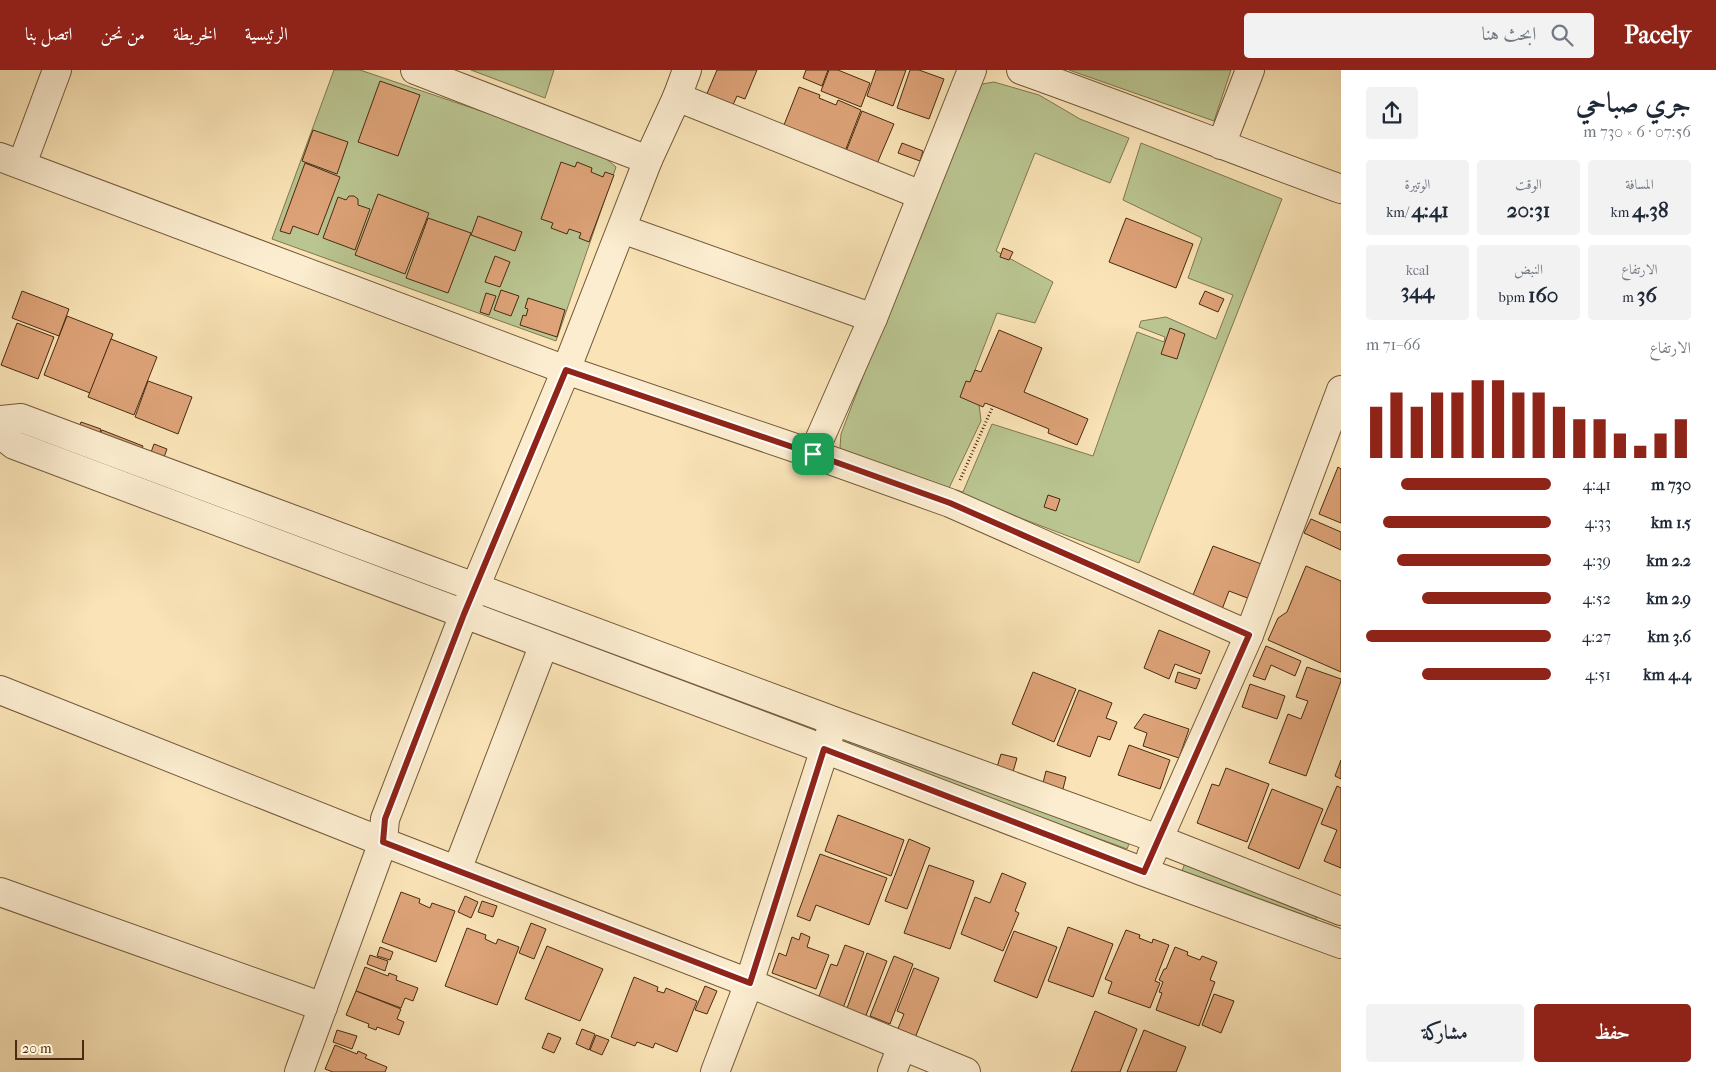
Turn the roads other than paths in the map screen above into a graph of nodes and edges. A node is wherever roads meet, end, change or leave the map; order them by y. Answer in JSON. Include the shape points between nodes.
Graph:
{"nodes":[{"id":1,"x":57,"y":70,"type":"edge"},
{"id":2,"x":415,"y":70,"type":"edge"},
{"id":3,"x":687,"y":70,"type":"edge"},
{"id":4,"x":972,"y":70,"type":"edge"},
{"id":5,"x":1021,"y":70,"type":"edge"},
{"id":6,"x":1250,"y":70,"type":"edge"},
{"id":7,"x":677,"y":97,"type":"junction"},
{"id":8,"x":1221,"y":145,"type":"junction"},
{"id":9,"x":11,"y":160,"type":"edge"},
{"id":10,"x":648,"y":160,"type":"junction"},
{"id":11,"x":1341,"y":189,"type":"edge"},
{"id":12,"x":922,"y":195,"type":"junction"},
{"id":13,"x":622,"y":229,"type":"junction"},
{"id":14,"x":873,"y":318,"type":"junction"},
{"id":15,"x":566,"y":370,"type":"junction"},
{"id":16,"x":1341,"y":390,"type":"edge"},
{"id":17,"x":0,"y":420,"type":"edge"},
{"id":18,"x":0,"y":434,"type":"edge"},
{"id":19,"x":813,"y":454,"type":"junction"},
{"id":20,"x":476,"y":587,"type":"junction"},
{"id":21,"x":464,"y":614,"type":"junction"},
{"id":22,"x":1249,"y":635,"type":"junction"},
{"id":23,"x":544,"y":644,"type":"junction"},
{"id":24,"x":0,"y":690,"type":"edge"},
{"id":25,"x":834,"y":721,"type":"junction"},
{"id":26,"x":824,"y":749,"type":"junction"},
{"id":27,"x":1158,"y":839,"type":"junction"},
{"id":28,"x":383,"y":842,"type":"junction"},
{"id":29,"x":457,"y":870,"type":"junction"},
{"id":30,"x":1144,"y":872,"type":"junction"},
{"id":31,"x":0,"y":892,"type":"edge"},
{"id":32,"x":1335,"y":909,"type":"edge"},
{"id":33,"x":1330,"y":940,"type":"edge"},
{"id":34,"x":750,"y":983,"type":"junction"},
{"id":35,"x":323,"y":1006,"type":"junction"},
{"id":36,"x":902,"y":1046,"type":"junction"},
{"id":37,"x":299,"y":1072,"type":"edge"},
{"id":38,"x":715,"y":1072,"type":"edge"},
{"id":39,"x":892,"y":1072,"type":"edge"},
{"id":40,"x":966,"y":1072,"type":"edge"}],
"edges":[{"from":1,"to":9,"type":"street"},
{"from":2,"to":10,"type":"street"},
{"from":3,"to":7,"type":"street"},
{"from":4,"to":12,"type":"street"},
{"from":5,"to":8,"type":"street"},
{"from":6,"to":8,"type":"street"},
{"from":7,"to":10,"type":"street"},
{"from":7,"to":12,"type":"street"},
{"from":8,"to":11,"type":"street"},
{"from":9,"to":15,"type":"street"},
{"from":10,"to":13,"type":"street"},
{"from":12,"to":14,"type":"street"},
{"from":13,"to":14,"type":"street"},
{"from":13,"to":15,"type":"street"},
{"from":14,"to":19,"type":"street"},
{"from":15,"to":19,"type":"street"},
{"from":15,"to":20,"type":"street"},
{"from":16,"to":22,"type":"street"},
{"from":17,"to":20,"type":"street","via":[[21,418]]},
{"from":18,"to":21,"type":"street","via":[[14,445]]},
{"from":19,"to":22,"type":"street","via":[[950,503]]},
{"from":20,"to":21,"type":"street"},
{"from":20,"to":25,"type":"street"},
{"from":21,"to":23,"type":"street"},
{"from":21,"to":28,"type":"street","via":[[385,819]]},
{"from":22,"to":27,"type":"street"},
{"from":23,"to":26,"type":"street"},
{"from":23,"to":29,"type":"street"},
{"from":24,"to":28,"type":"street"},
{"from":25,"to":26,"type":"street"},
{"from":25,"to":27,"type":"street"},
{"from":26,"to":30,"type":"street"},
{"from":26,"to":34,"type":"street"},
{"from":27,"to":30,"type":"street"},
{"from":27,"to":32,"type":"street"},
{"from":28,"to":29,"type":"street"},
{"from":28,"to":35,"type":"street"},
{"from":29,"to":34,"type":"street"},
{"from":30,"to":33,"type":"street"},
{"from":31,"to":35,"type":"street"},
{"from":32,"to":33,"type":"street"},
{"from":34,"to":36,"type":"street"},
{"from":34,"to":38,"type":"street"},
{"from":35,"to":37,"type":"street"},
{"from":36,"to":39,"type":"street"},
{"from":36,"to":40,"type":"street"}]}
